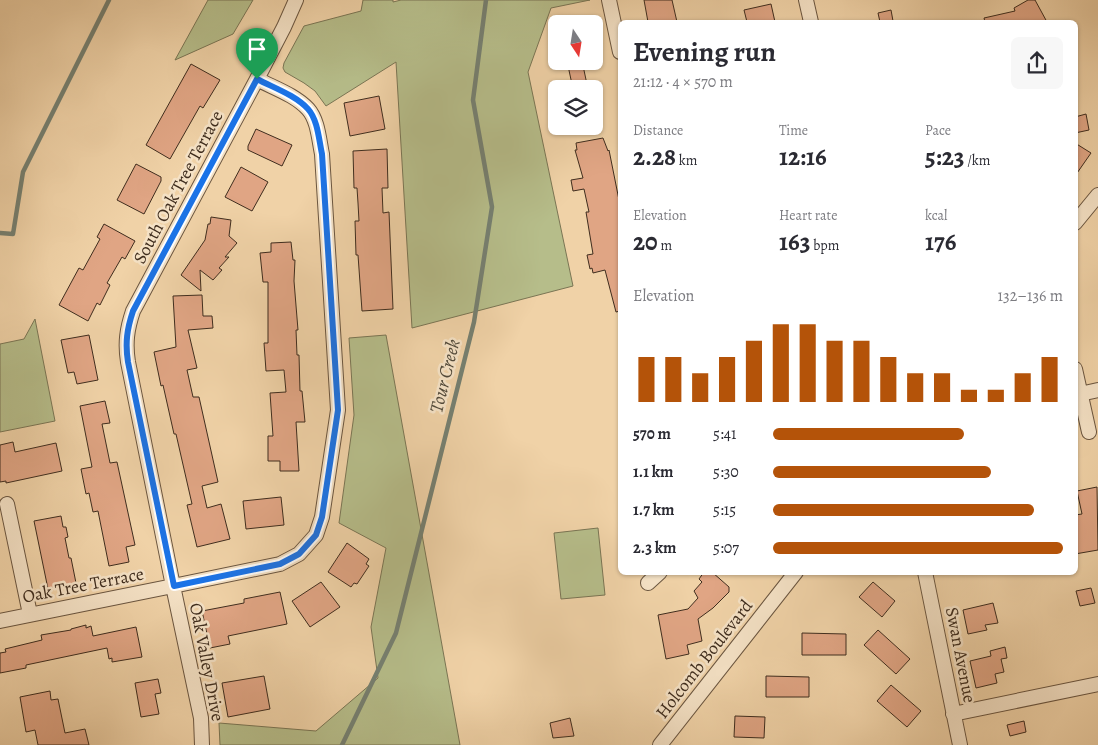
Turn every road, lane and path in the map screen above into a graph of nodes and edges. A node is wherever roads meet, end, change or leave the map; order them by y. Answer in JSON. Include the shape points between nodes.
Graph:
{"nodes":[{"id":1,"x":296,"y":0,"type":"edge"},
{"id":2,"x":609,"y":0,"type":"edge"},
{"id":3,"x":806,"y":0,"type":"edge"},
{"id":4,"x":811,"y":20,"type":"edge"},
{"id":5,"x":618,"y":43,"type":"edge"},
{"id":6,"x":257,"y":79,"type":"junction"},
{"id":7,"x":1098,"y":195,"type":"edge"},
{"id":8,"x":1078,"y":219,"type":"edge"},
{"id":9,"x":1078,"y":384,"type":"edge"},
{"id":10,"x":1098,"y":390,"type":"edge"},
{"id":11,"x":1080,"y":394,"type":"junction"},
{"id":12,"x":1089,"y":432,"type":"dead end"},
{"id":13,"x":7,"y":504,"type":"dead end"},
{"id":14,"x":657,"y":575,"type":"edge"},
{"id":15,"x":794,"y":575,"type":"edge"},
{"id":16,"x":926,"y":575,"type":"edge"},
{"id":17,"x":648,"y":583,"type":"dead end"},
{"id":18,"x":174,"y":586,"type":"junction"},
{"id":19,"x":30,"y":614,"type":"junction"},
{"id":20,"x":0,"y":621,"type":"edge"},
{"id":21,"x":1098,"y":684,"type":"edge"},
{"id":22,"x":953,"y":714,"type":"junction"},
{"id":23,"x":202,"y":745,"type":"edge"},
{"id":24,"x":660,"y":745,"type":"edge"},
{"id":25,"x":960,"y":745,"type":"edge"}],
"edges":[{"from":1,"to":6,"type":"street"},
{"from":2,"to":5,"type":"street"},
{"from":3,"to":4,"type":"street"},
{"from":6,"to":18,"type":"street","name":"South Oak Tree Terrace","via":[[133,311],[127,329],[128,362]]},
{"from":6,"to":18,"type":"street","via":[[309,110],[322,154],[338,410],[322,517],[316,535],[299,554],[280,564]]},
{"from":7,"to":8,"type":"street"},
{"from":9,"to":11,"type":"street"},
{"from":10,"to":11,"type":"street"},
{"from":11,"to":12,"type":"street"},
{"from":13,"to":19,"type":"street"},
{"from":14,"to":17,"type":"street"},
{"from":15,"to":24,"type":"street","name":"Holcomb Boulevard"},
{"from":16,"to":22,"type":"street","name":"Swan Avenue"},
{"from":18,"to":19,"type":"street","name":"Oak Tree Terrace"},
{"from":18,"to":23,"type":"street","name":"Oak Valley Drive","via":[[201,718]]},
{"from":19,"to":20,"type":"street","name":"Oak Tree Terrace"},
{"from":21,"to":22,"type":"street"},
{"from":22,"to":25,"type":"street","name":"Swan Avenue"}]}
